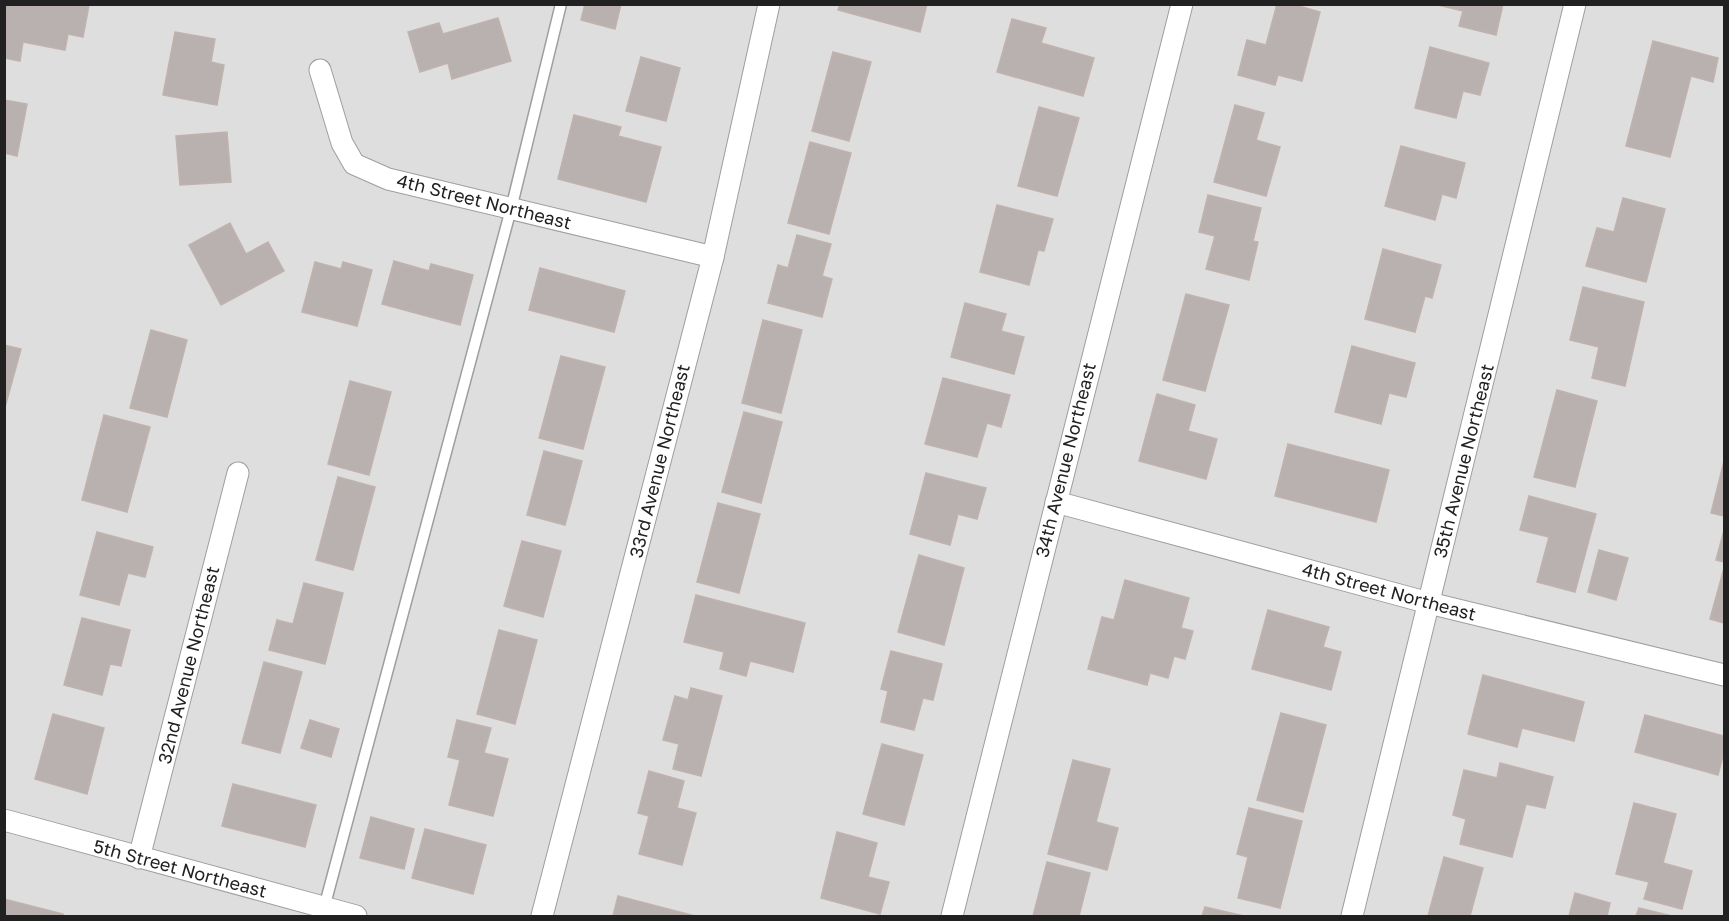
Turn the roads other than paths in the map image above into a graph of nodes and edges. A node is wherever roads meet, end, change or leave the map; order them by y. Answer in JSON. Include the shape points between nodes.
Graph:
{"nodes":[{"id":1,"x":561,"y":4,"type":"edge"},
{"id":2,"x":769,"y":4,"type":"edge"},
{"id":3,"x":1182,"y":4,"type":"edge"},
{"id":4,"x":1575,"y":4,"type":"edge"},
{"id":5,"x":320,"y":70,"type":"dead end"},
{"id":6,"x":511,"y":208,"type":"junction"},
{"id":7,"x":712,"y":257,"type":"junction"},
{"id":8,"x":238,"y":473,"type":"dead end"},
{"id":9,"x":1056,"y":502,"type":"junction"},
{"id":10,"x":1429,"y":603,"type":"junction"},
{"id":11,"x":1725,"y":675,"type":"edge"},
{"id":12,"x":4,"y":820,"type":"edge"},
{"id":13,"x":139,"y":858,"type":"junction"},
{"id":14,"x":324,"y":908,"type":"junction"},
{"id":15,"x":356,"y":916,"type":"edge"},
{"id":16,"x":542,"y":916,"type":"edge"},
{"id":17,"x":952,"y":916,"type":"edge"},
{"id":18,"x":1352,"y":916,"type":"edge"}],
"edges":[{"from":1,"to":6,"type":"lane"},
{"from":2,"to":7,"type":"street","name":"33rd Avenue Northeast"},
{"from":3,"to":9,"type":"street","name":"34th Avenue Northeast"},
{"from":4,"to":10,"type":"street","name":"35th Avenue Northeast"},
{"from":5,"to":6,"type":"street","name":"4th Street Northeast","via":[[342,143],[354,164],[388,179]]},
{"from":6,"to":7,"type":"street","name":"4th Street Northeast"},
{"from":6,"to":14,"type":"lane"},
{"from":7,"to":16,"type":"street","name":"33rd Avenue Northeast"},
{"from":8,"to":13,"type":"street","name":"32nd Avenue Northeast"},
{"from":9,"to":10,"type":"street","name":"4th Street Northeast"},
{"from":9,"to":17,"type":"street","name":"34th Avenue Northeast"},
{"from":10,"to":11,"type":"street","name":"4th Street Northeast"},
{"from":10,"to":18,"type":"street","name":"35th Avenue Northeast"},
{"from":12,"to":13,"type":"street","name":"5th Street Northeast"},
{"from":13,"to":14,"type":"street","name":"5th Street Northeast"},
{"from":14,"to":15,"type":"street","name":"5th Street Northeast"}]}
